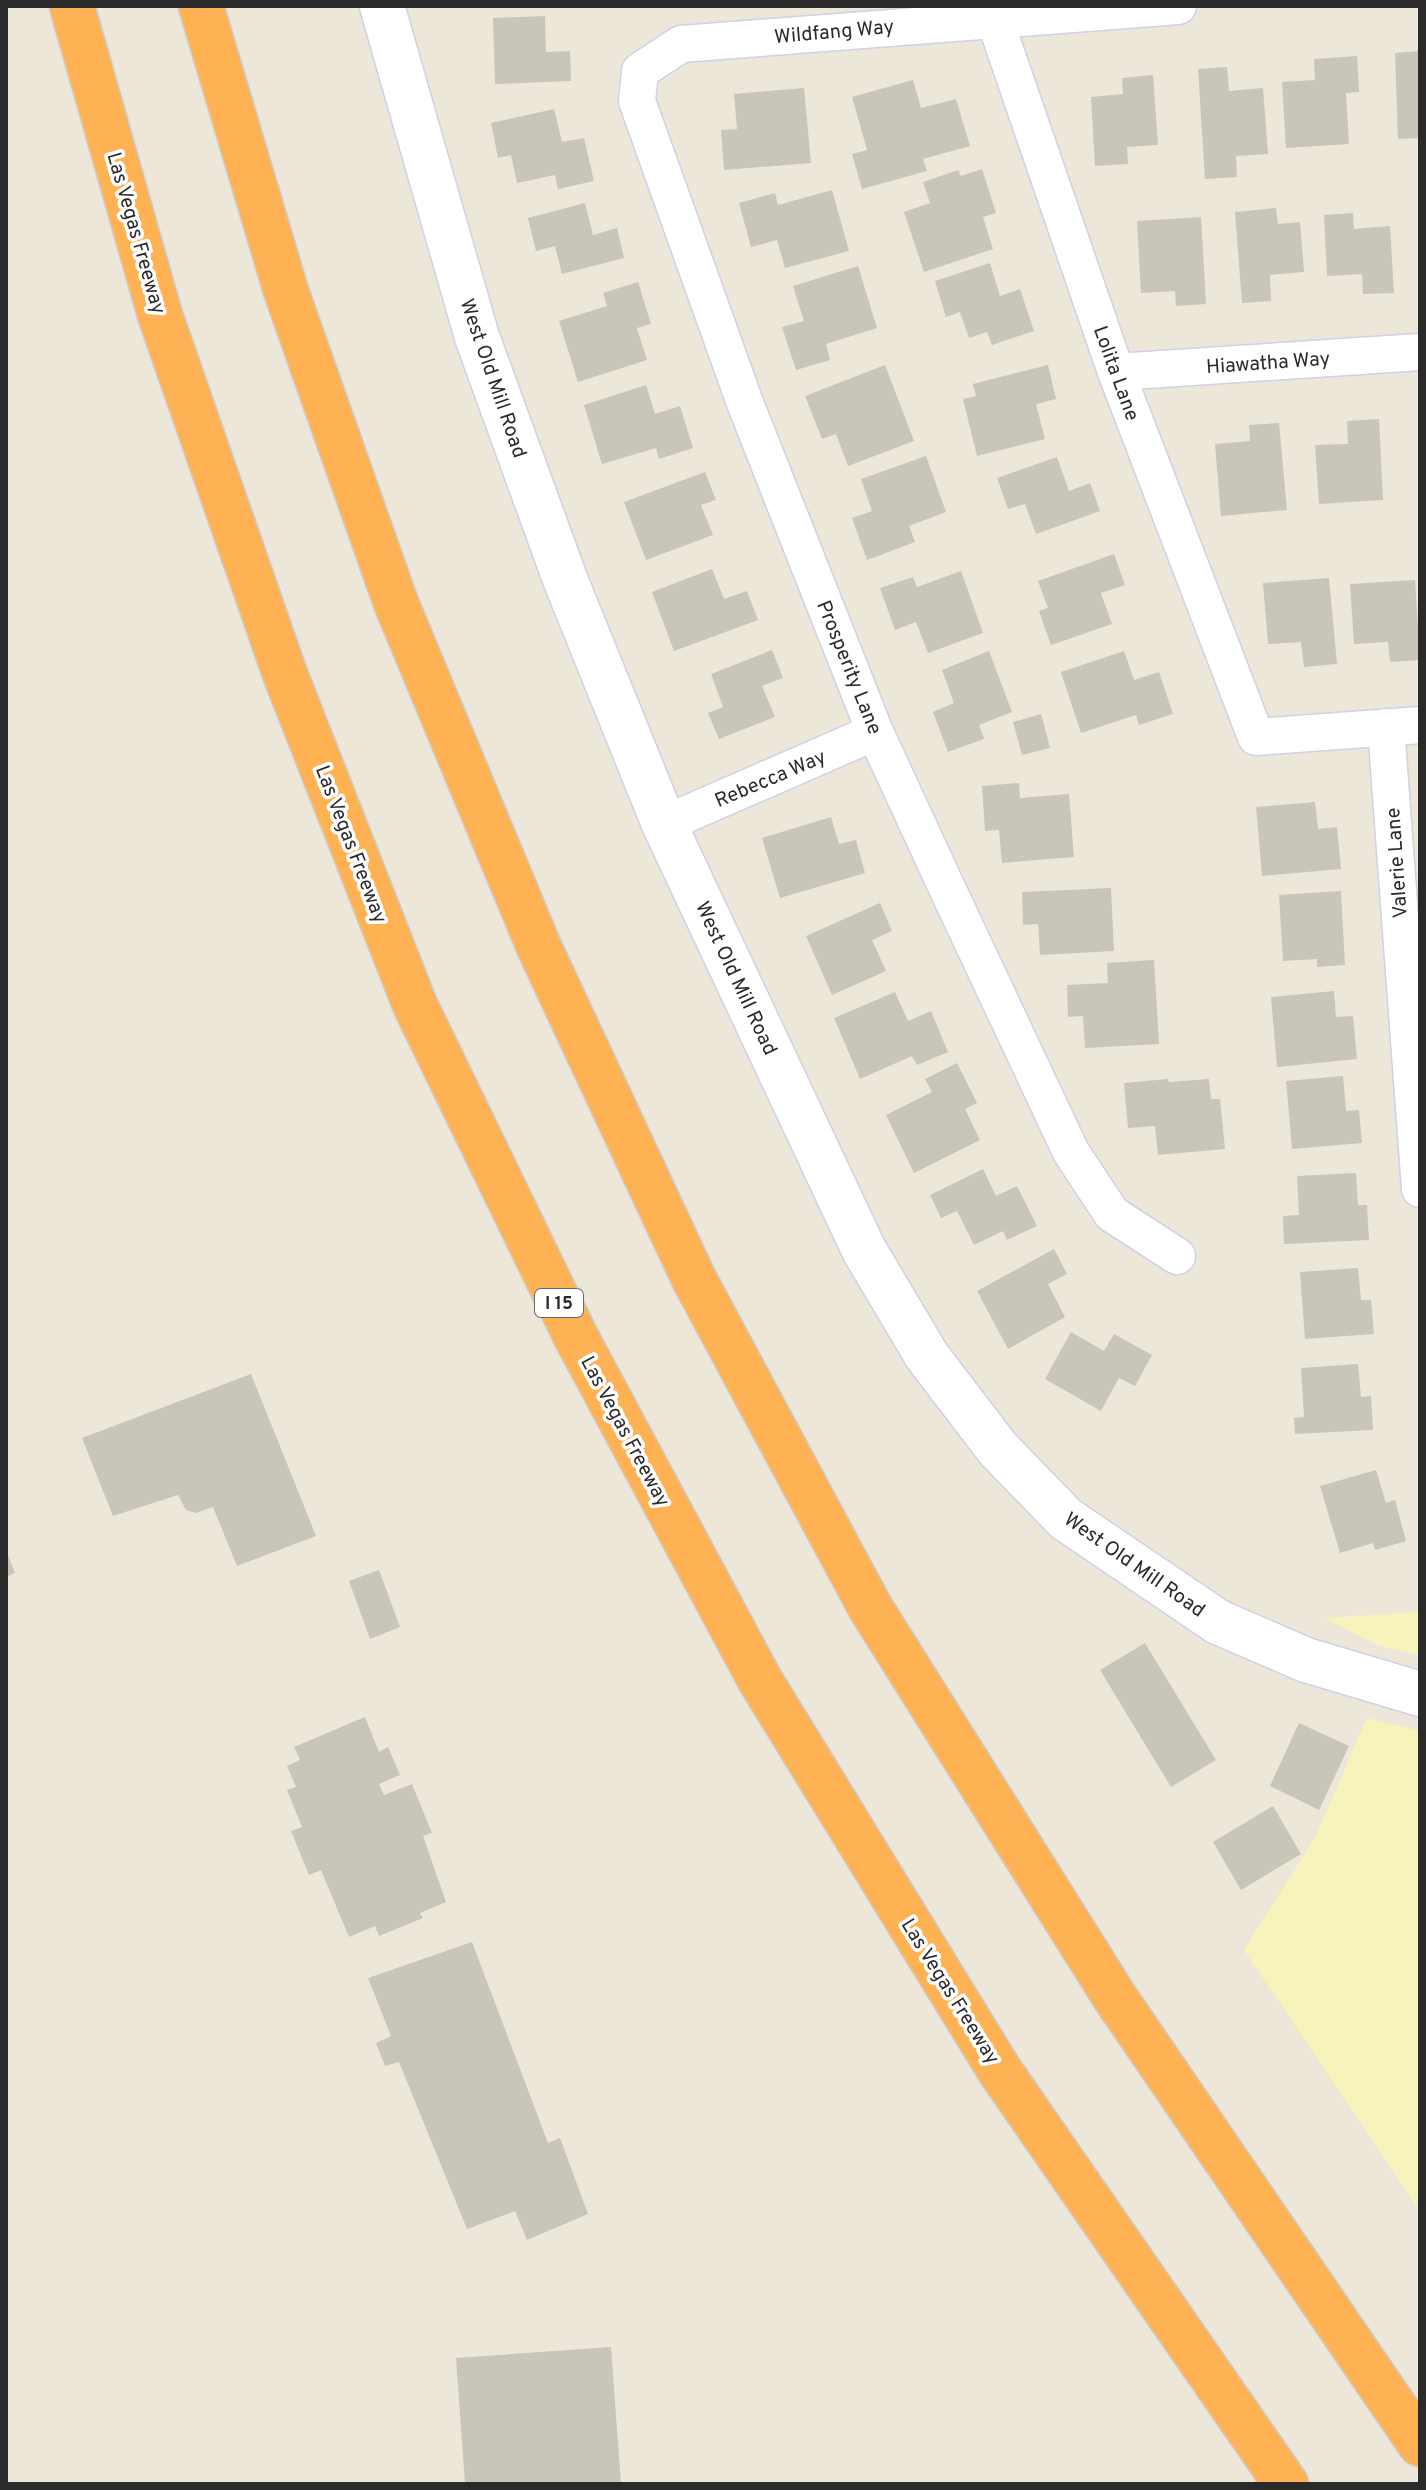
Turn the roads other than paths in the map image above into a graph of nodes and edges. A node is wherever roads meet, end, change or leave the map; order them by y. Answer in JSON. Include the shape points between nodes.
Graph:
{"nodes":[{"id":1,"x":72,"y":6,"type":"edge"},
{"id":2,"x":201,"y":6,"type":"edge"},
{"id":3,"x":382,"y":6,"type":"edge"},
{"id":4,"x":1178,"y":6,"type":"edge"},
{"id":5,"x":992,"y":12,"type":"edge"},
{"id":6,"x":681,"y":44,"type":"joint"},
{"id":7,"x":1420,"y":352,"type":"edge"},
{"id":8,"x":1116,"y":372,"type":"junction"},
{"id":9,"x":1403,"y":726,"type":"edge"},
{"id":10,"x":875,"y":732,"type":"junction"},
{"id":11,"x":664,"y":824,"type":"junction"},
{"id":12,"x":1416,"y":1087,"type":"edge"},
{"id":13,"x":1420,"y":1189,"type":"edge"},
{"id":14,"x":1177,"y":1256,"type":"dead end"},
{"id":15,"x":1420,"y":1694,"type":"edge"},
{"id":16,"x":1420,"y":2444,"type":"edge"},
{"id":17,"x":1286,"y":2484,"type":"edge"}],
"edges":[{"from":1,"to":17,"type":"highway","name":"Las Vegas Freeway","number":"I 15","via":[[160,315],[285,674],[415,1005],[569,1323],[760,1680],[1000,2071]]},
{"from":2,"to":16,"type":"highway","via":[[286,291],[396,603],[539,947],[694,1279],[870,1607],[1114,1996]]},
{"from":3,"to":11,"type":"street","name":"West Old Mill Road","via":[[477,337],[565,579]]},
{"from":4,"to":5,"type":"street","name":"Wildfang Way"},
{"from":5,"to":6,"type":"street","name":"Wildfang Way"},
{"from":5,"to":8,"type":"street","name":"Lolita Lane"},
{"from":6,"to":10,"type":"street","name":"Prosperity Lane","via":[[640,71],[637,101],[745,403]]},
{"from":7,"to":8,"type":"street","name":"Hiawatha Way"},
{"from":8,"to":9,"type":"street","name":"Lolita Lane","via":[[1256,737]]},
{"from":9,"to":12,"type":"street","name":"Valerie Lane"},
{"from":10,"to":11,"type":"street","name":"Rebecca Way"},
{"from":10,"to":14,"type":"street","name":"Prosperity Lane","via":[[1071,1152],[1112,1214]]},
{"from":11,"to":15,"type":"street","name":"West Old Mill Road","via":[[864,1250],[927,1356],[998,1449],[1066,1519],[1218,1622],[1306,1660]]},
{"from":12,"to":13,"type":"street","name":"Valerie Lane"}]}
